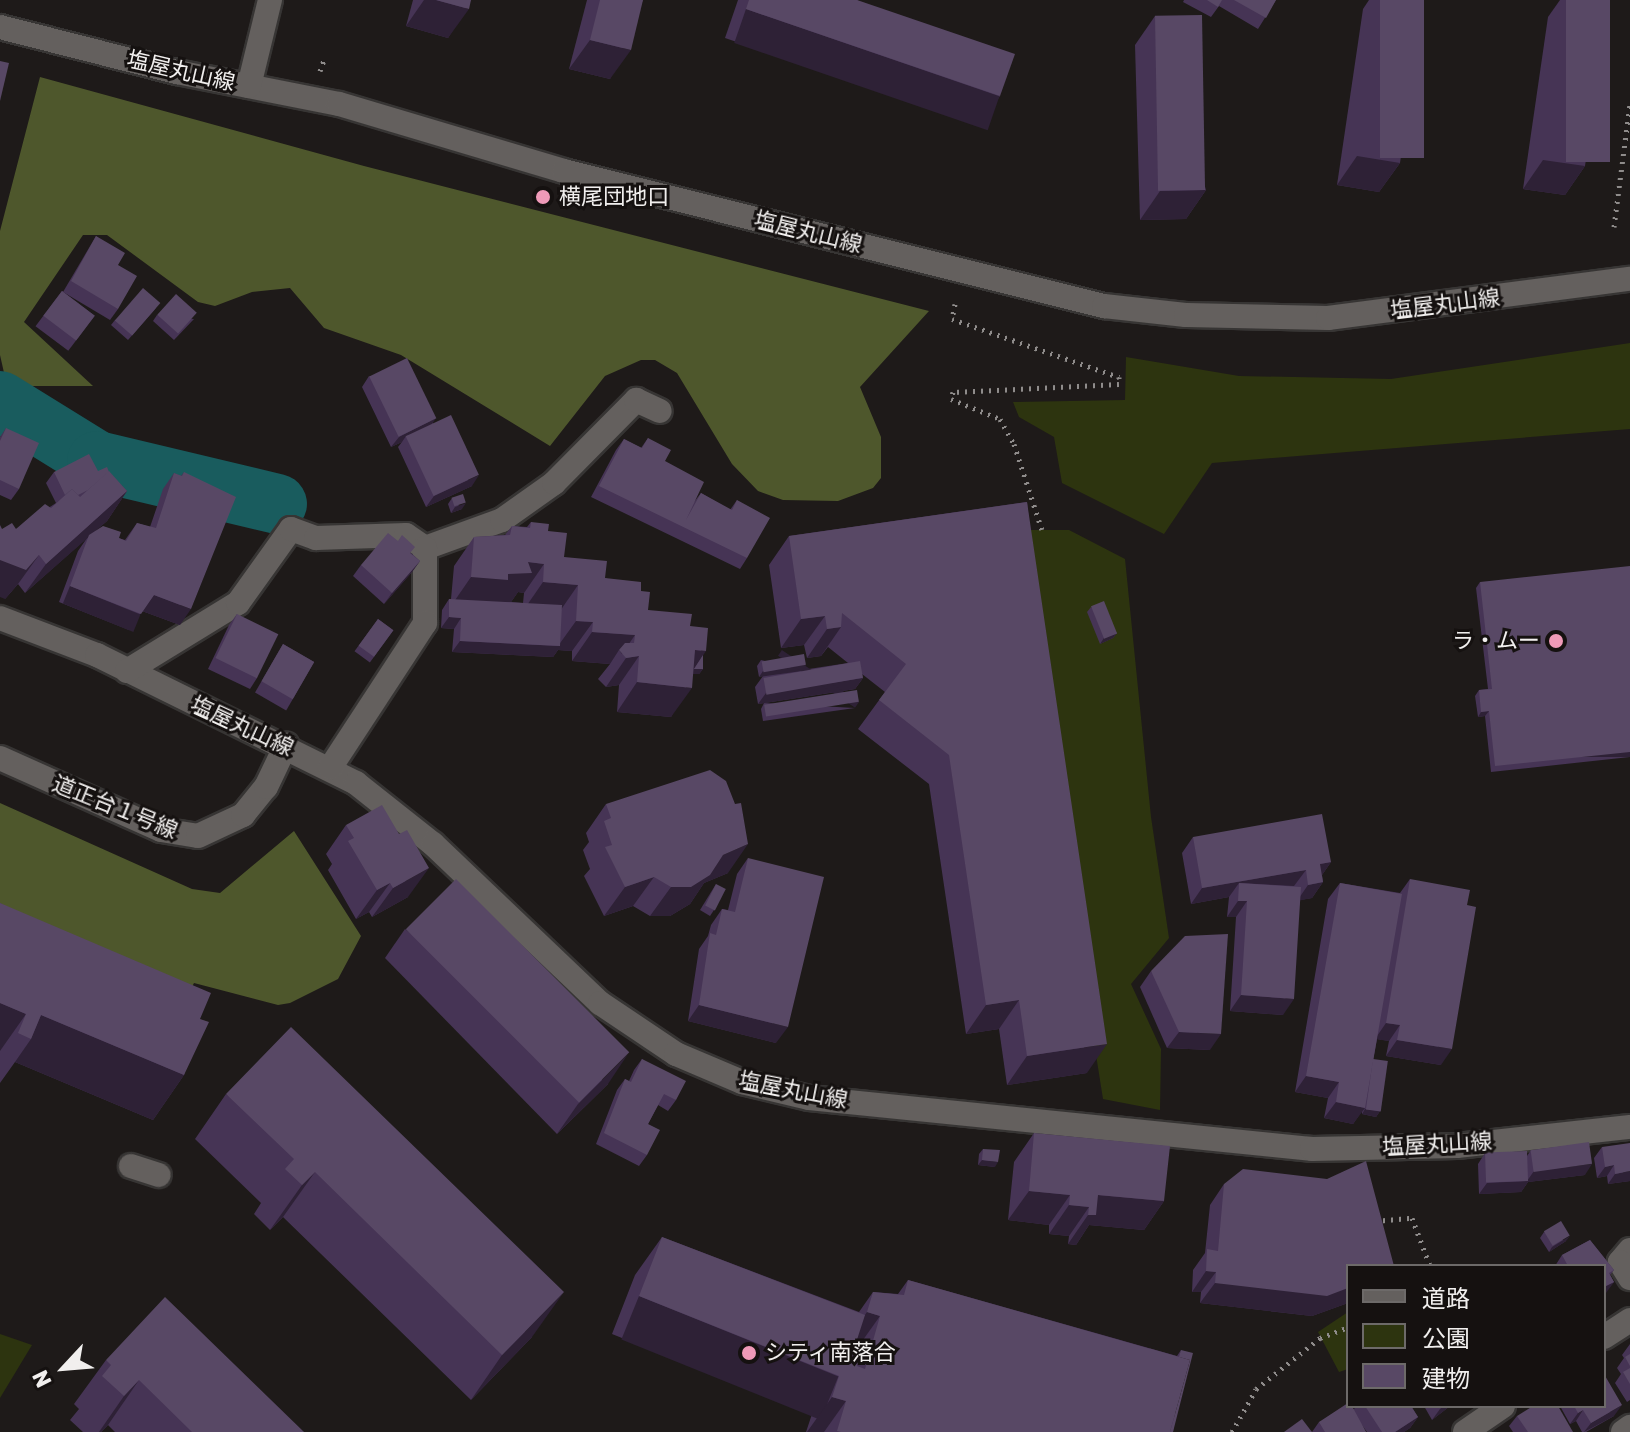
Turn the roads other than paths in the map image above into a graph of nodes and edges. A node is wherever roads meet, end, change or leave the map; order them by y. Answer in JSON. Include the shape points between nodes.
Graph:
{"nodes":[{"id":1,"x":270,"y":0,"type":"edge"},
{"id":2,"x":0,"y":27,"type":"edge"},
{"id":3,"x":249,"y":86,"type":"junction"},
{"id":4,"x":1630,"y":279,"type":"edge"},
{"id":5,"x":660,"y":411,"type":"dead end"},
{"id":6,"x":425,"y":548,"type":"junction"},
{"id":7,"x":0,"y":618,"type":"edge"},
{"id":8,"x":127,"y":671,"type":"junction"},
{"id":9,"x":286,"y":745,"type":"junction"},
{"id":10,"x":0,"y":758,"type":"edge"},
{"id":11,"x":330,"y":768,"type":"junction"},
{"id":12,"x":1630,"y":1127,"type":"edge"},
{"id":13,"x":131,"y":1166,"type":"dead end"},
{"id":14,"x":159,"y":1175,"type":"dead end"},
{"id":15,"x":1630,"y":1250,"type":"edge"},
{"id":16,"x":1630,"y":1278,"type":"edge"},
{"id":17,"x":1630,"y":1320,"type":"edge"},
{"id":18,"x":1606,"y":1336,"type":"edge"},
{"id":19,"x":1500,"y":1408,"type":"edge"},
{"id":20,"x":1630,"y":1427,"type":"edge"},
{"id":21,"x":1465,"y":1432,"type":"edge"},
{"id":22,"x":1623,"y":1432,"type":"edge"}],
"edges":[{"from":1,"to":3,"type":"street"},
{"from":2,"to":3,"type":"street","name":"塩屋丸山線"},
{"from":3,"to":4,"type":"street","name":"塩屋丸山線","via":[[339,104],[564,171],[1104,306],[1176,315],[1328,318]]},
{"from":5,"to":6,"type":"street","via":[[636,400],[554,483],[502,520]]},
{"from":6,"to":8,"type":"street","via":[[406,535],[316,538],[291,529],[238,603]]},
{"from":6,"to":11,"type":"street","via":[[425,623]]},
{"from":7,"to":8,"type":"street","name":"塩屋丸山線"},
{"from":8,"to":9,"type":"street","name":"塩屋丸山線"},
{"from":9,"to":10,"type":"street","name":"道正台１号線","via":[[266,787],[243,815],[198,836],[161,830]]},
{"from":9,"to":11,"type":"street","name":"塩屋丸山線"},
{"from":11,"to":12,"type":"street","name":"塩屋丸山線","via":[[405,819],[624,1022],[676,1054],[742,1082],[809,1098],[1312,1149],[1457,1146]]},
{"from":13,"to":14,"type":"street"},
{"from":15,"to":16,"type":"street","via":[[1620,1262]]},
{"from":17,"to":18,"type":"street"},
{"from":19,"to":21,"type":"street"},
{"from":20,"to":22,"type":"street"}]}
